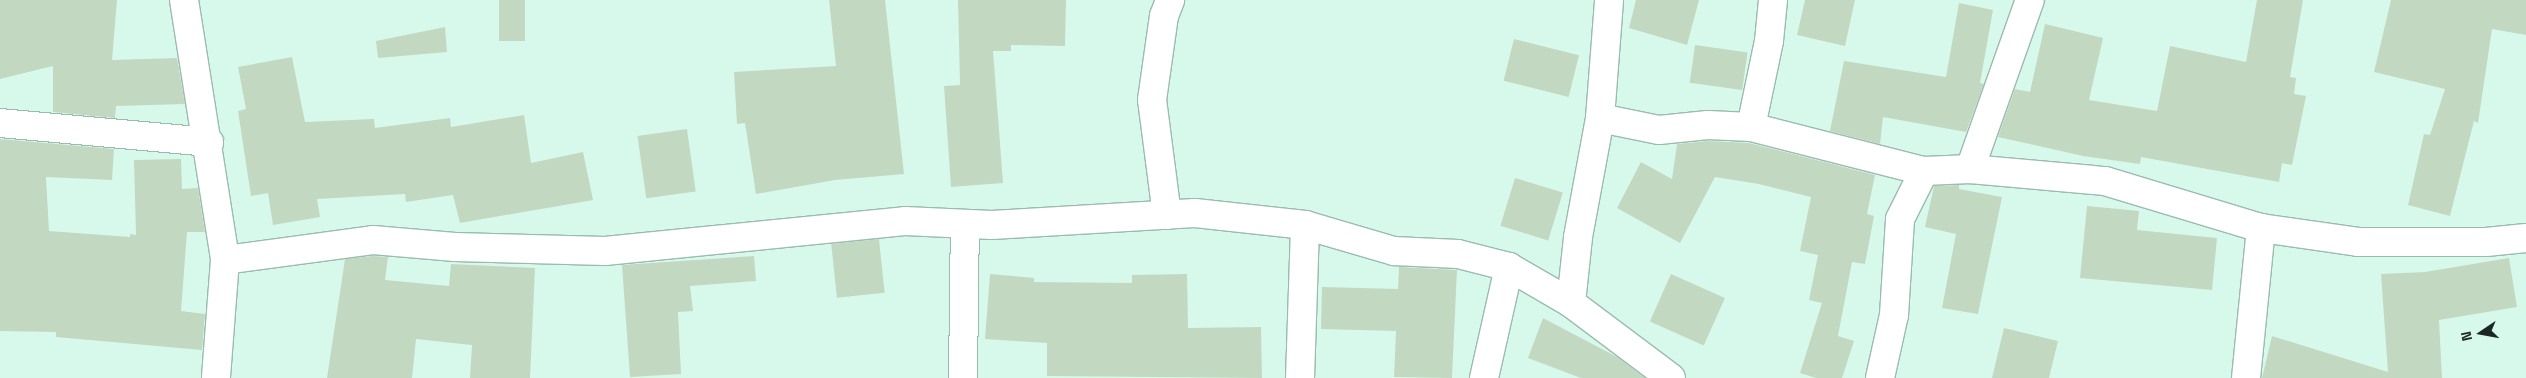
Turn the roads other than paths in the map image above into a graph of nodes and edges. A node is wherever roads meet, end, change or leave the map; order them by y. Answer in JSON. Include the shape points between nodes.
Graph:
{"nodes":[{"id":1,"x":184,"y":0,"type":"edge"},
{"id":2,"x":1170,"y":0,"type":"edge"},
{"id":3,"x":1609,"y":0,"type":"edge"},
{"id":4,"x":1773,"y":0,"type":"edge"},
{"id":5,"x":2030,"y":0,"type":"edge"},
{"id":6,"x":1600,"y":118,"type":"junction"},
{"id":7,"x":0,"y":122,"type":"edge"},
{"id":8,"x":1750,"y":127,"type":"junction"},
{"id":9,"x":209,"y":142,"type":"junction"},
{"id":10,"x":1970,"y":169,"type":"junction"},
{"id":11,"x":1924,"y":171,"type":"junction"},
{"id":12,"x":1167,"y":215,"type":"junction"},
{"id":13,"x":965,"y":224,"type":"junction"},
{"id":14,"x":1305,"y":225,"type":"junction"},
{"id":15,"x":2261,"y":228,"type":"junction"},
{"id":16,"x":2526,"y":238,"type":"edge"},
{"id":17,"x":225,"y":260,"type":"junction"},
{"id":18,"x":1509,"y":267,"type":"junction"},
{"id":19,"x":1571,"y":303,"type":"junction"},
{"id":20,"x":216,"y":378,"type":"edge"},
{"id":21,"x":963,"y":378,"type":"edge"},
{"id":22,"x":1300,"y":378,"type":"edge"},
{"id":23,"x":1484,"y":378,"type":"edge"},
{"id":24,"x":1671,"y":378,"type":"edge"},
{"id":25,"x":1880,"y":378,"type":"edge"},
{"id":26,"x":2246,"y":378,"type":"edge"}],
"edges":[{"from":1,"to":9,"type":"street"},
{"from":2,"to":12,"type":"street","via":[[1164,16],[1152,100]]},
{"from":3,"to":6,"type":"street"},
{"from":4,"to":8,"type":"street","via":[[1770,41]]},
{"from":5,"to":10,"type":"street"},
{"from":6,"to":8,"type":"street","via":[[1659,130],[1708,125]]},
{"from":6,"to":19,"type":"street","via":[[1578,237]]},
{"from":7,"to":9,"type":"street"},
{"from":8,"to":11,"type":"street"},
{"from":9,"to":17,"type":"street"},
{"from":10,"to":11,"type":"street"},
{"from":10,"to":15,"type":"street","via":[[2105,181]]},
{"from":11,"to":25,"type":"street","via":[[1900,219],[1894,315]]},
{"from":12,"to":13,"type":"street"},
{"from":12,"to":14,"type":"street","via":[[1195,213]]},
{"from":13,"to":17,"type":"street","via":[[905,221],[605,251],[455,248],[373,240]]},
{"from":13,"to":21,"type":"street"},
{"from":14,"to":18,"type":"street","via":[[1394,251],[1458,254]]},
{"from":14,"to":22,"type":"street"},
{"from":15,"to":16,"type":"street","via":[[2358,242],[2486,242]]},
{"from":15,"to":26,"type":"street"},
{"from":17,"to":20,"type":"street"},
{"from":18,"to":19,"type":"street"},
{"from":18,"to":23,"type":"street"},
{"from":19,"to":24,"type":"street"}]}
